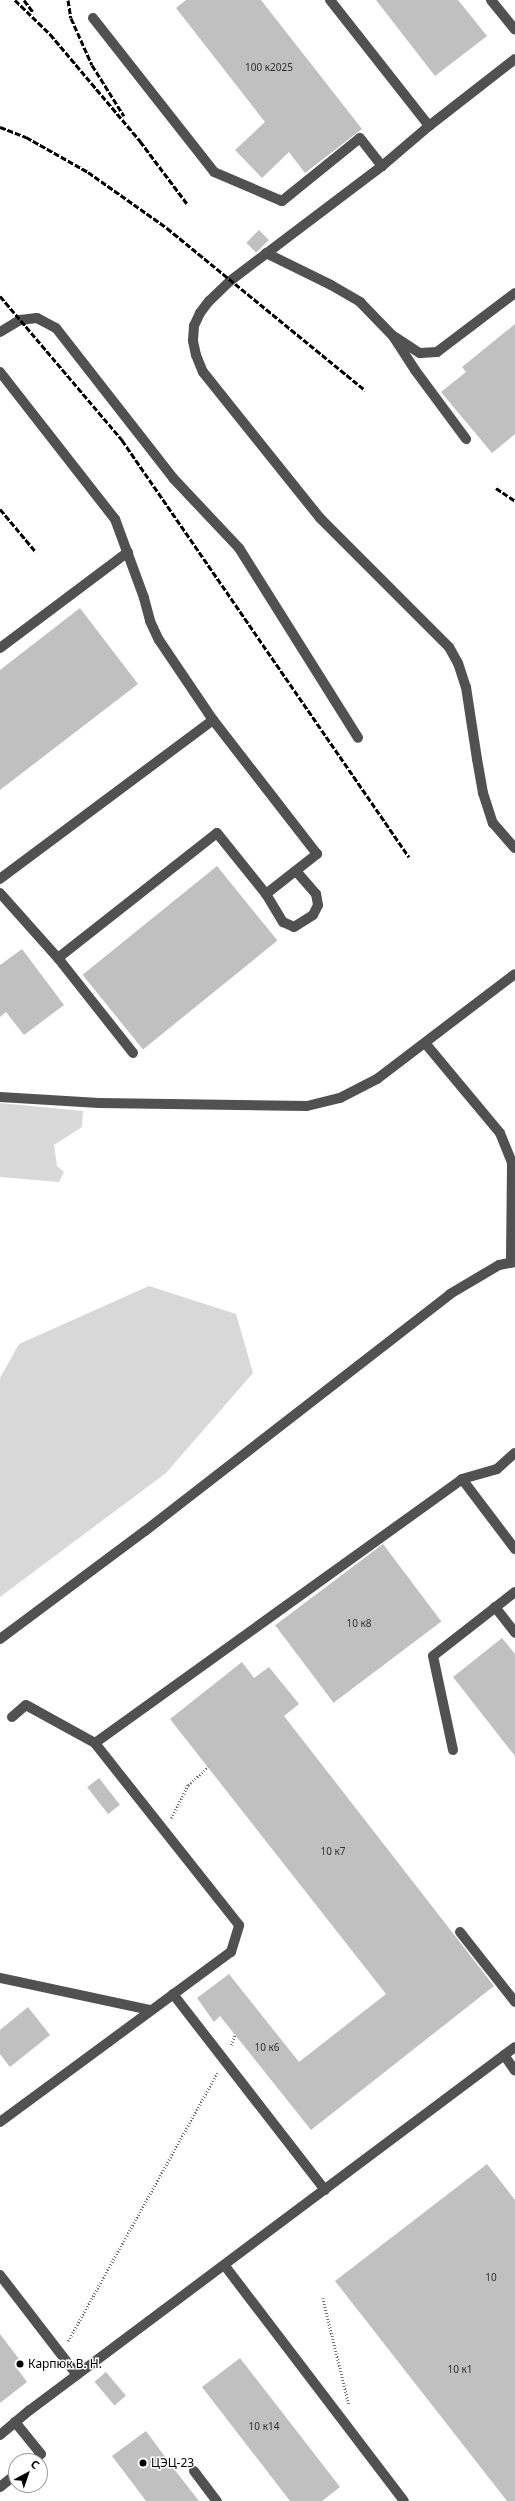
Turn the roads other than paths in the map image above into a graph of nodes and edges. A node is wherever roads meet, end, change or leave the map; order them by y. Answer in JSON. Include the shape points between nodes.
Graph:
{"nodes":[{"id":1,"x":330,"y":0,"type":"edge"},
{"id":2,"x":491,"y":0,"type":"edge"},
{"id":3,"x":93,"y":18,"type":"dead end"},
{"id":4,"x":515,"y":30,"type":"edge"},
{"id":5,"x":515,"y":59,"type":"edge"},
{"id":6,"x":429,"y":126,"type":"junction"},
{"id":7,"x":382,"y":166,"type":"junction"},
{"id":8,"x":266,"y":253,"type":"junction"},
{"id":9,"x":515,"y":293,"type":"edge"},
{"id":10,"x":0,"y":332,"type":"edge"},
{"id":11,"x":393,"y":336,"type":"junction"},
{"id":12,"x":0,"y":372,"type":"edge"},
{"id":13,"x":466,"y":439,"type":"dead end"},
{"id":14,"x":128,"y":552,"type":"junction"},
{"id":15,"x":0,"y":648,"type":"edge"},
{"id":16,"x":213,"y":720,"type":"junction"},
{"id":17,"x":358,"y":738,"type":"dead end"},
{"id":18,"x":515,"y":848,"type":"edge"},
{"id":19,"x":296,"y":871,"type":"junction"},
{"id":20,"x":0,"y":879,"type":"edge"},
{"id":21,"x":0,"y":893,"type":"edge"},
{"id":22,"x":266,"y":894,"type":"junction"},
{"id":23,"x":58,"y":958,"type":"junction"},
{"id":24,"x":515,"y":974,"type":"edge"},
{"id":25,"x":425,"y":1043,"type":"junction"},
{"id":26,"x":134,"y":1053,"type":"dead end"},
{"id":27,"x":0,"y":1097,"type":"edge"},
{"id":28,"x":512,"y":1152,"type":"edge"},
{"id":29,"x":513,"y":1262,"type":"edge"},
{"id":30,"x":515,"y":1453,"type":"edge"},
{"id":31,"x":462,"y":1479,"type":"junction"},
{"id":32,"x":515,"y":1549,"type":"edge"},
{"id":33,"x":515,"y":1592,"type":"edge"},
{"id":34,"x":495,"y":1607,"type":"junction"},
{"id":35,"x":515,"y":1632,"type":"edge"},
{"id":36,"x":0,"y":1639,"type":"edge"},
{"id":37,"x":12,"y":1717,"type":"dead end"},
{"id":38,"x":95,"y":1743,"type":"junction"},
{"id":39,"x":453,"y":1750,"type":"dead end"},
{"id":40,"x":460,"y":1932,"type":"dead end"},
{"id":41,"x":0,"y":1978,"type":"edge"},
{"id":42,"x":173,"y":1994,"type":"junction"},
{"id":43,"x":515,"y":2002,"type":"edge"},
{"id":44,"x":151,"y":2010,"type":"junction"},
{"id":45,"x":515,"y":2047,"type":"edge"},
{"id":46,"x":504,"y":2056,"type":"junction"},
{"id":47,"x":515,"y":2070,"type":"edge"},
{"id":48,"x":0,"y":2122,"type":"edge"},
{"id":49,"x":325,"y":2190,"type":"junction"},
{"id":50,"x":224,"y":2266,"type":"junction"},
{"id":51,"x":0,"y":2275,"type":"edge"},
{"id":52,"x":77,"y":2375,"type":"junction"},
{"id":53,"x":15,"y":2422,"type":"junction"},
{"id":54,"x":0,"y":2434,"type":"edge"},
{"id":55,"x":40,"y":2453,"type":"edge"},
{"id":56,"x":194,"y":2471,"type":"dead end"},
{"id":57,"x":8,"y":2480,"type":"edge"},
{"id":58,"x":0,"y":2487,"type":"edge"},
{"id":59,"x":217,"y":2501,"type":"edge"},
{"id":60,"x":404,"y":2501,"type":"edge"}],
"edges":[{"from":1,"to":6,"type":"lane"},
{"from":2,"to":4,"type":"lane"},
{"from":3,"to":7,"type":"lane","via":[[214,172],[282,201],[360,138]]},
{"from":5,"to":6,"type":"lane"},
{"from":6,"to":7,"type":"lane"},
{"from":7,"to":8,"type":"lane"},
{"from":8,"to":11,"type":"lane","via":[[360,302]]},
{"from":8,"to":18,"type":"lane","via":[[230,281],[200,313],[194,326],[193,340],[198,360],[208,378],[320,518],[449,647],[458,663],[466,687],[478,766],[493,822]]},
{"from":9,"to":11,"type":"lane","via":[[437,352],[420,353]]},
{"from":10,"to":17,"type":"lane","via":[[20,320],[37,318],[56,328],[173,478],[239,548]]},
{"from":11,"to":13,"type":"lane"},
{"from":12,"to":14,"type":"lane","via":[[115,519]]},
{"from":14,"to":15,"type":"lane"},
{"from":14,"to":16,"type":"lane","via":[[150,621],[159,640]]},
{"from":16,"to":19,"type":"lane","via":[[317,854]]},
{"from":16,"to":20,"type":"lane"},
{"from":19,"to":22,"type":"lane"},
{"from":19,"to":22,"type":"lane","via":[[316,894],[318,905],[313,915],[294,927],[283,922]]},
{"from":21,"to":23,"type":"lane"},
{"from":22,"to":23,"type":"lane","via":[[217,833]]},
{"from":23,"to":26,"type":"lane"},
{"from":24,"to":25,"type":"lane"},
{"from":25,"to":27,"type":"lane","via":[[378,1079],[340,1098],[308,1106],[100,1103]]},
{"from":25,"to":28,"type":"lane","via":[[500,1133]]},
{"from":28,"to":29,"type":"lane"},
{"from":29,"to":36,"type":"lane","via":[[499,1265],[450,1294],[145,1531]]},
{"from":30,"to":31,"type":"lane","via":[[497,1469]]},
{"from":31,"to":32,"type":"lane"},
{"from":31,"to":38,"type":"lane"},
{"from":33,"to":34,"type":"lane"},
{"from":34,"to":35,"type":"lane"},
{"from":34,"to":39,"type":"lane","via":[[433,1656]]},
{"from":37,"to":38,"type":"lane","via":[[26,1705]]},
{"from":38,"to":42,"type":"lane","via":[[239,1926],[230,1952]]},
{"from":40,"to":43,"type":"lane"},
{"from":41,"to":44,"type":"lane"},
{"from":42,"to":44,"type":"lane"},
{"from":42,"to":49,"type":"lane"},
{"from":44,"to":48,"type":"lane"},
{"from":45,"to":46,"type":"lane"},
{"from":46,"to":47,"type":"lane"},
{"from":46,"to":49,"type":"lane"},
{"from":49,"to":50,"type":"lane"},
{"from":50,"to":52,"type":"lane"},
{"from":50,"to":60,"type":"lane"},
{"from":51,"to":52,"type":"lane"},
{"from":52,"to":53,"type":"lane"},
{"from":53,"to":54,"type":"lane"},
{"from":53,"to":55,"type":"lane"},
{"from":56,"to":59,"type":"lane"},
{"from":57,"to":58,"type":"lane"}]}
